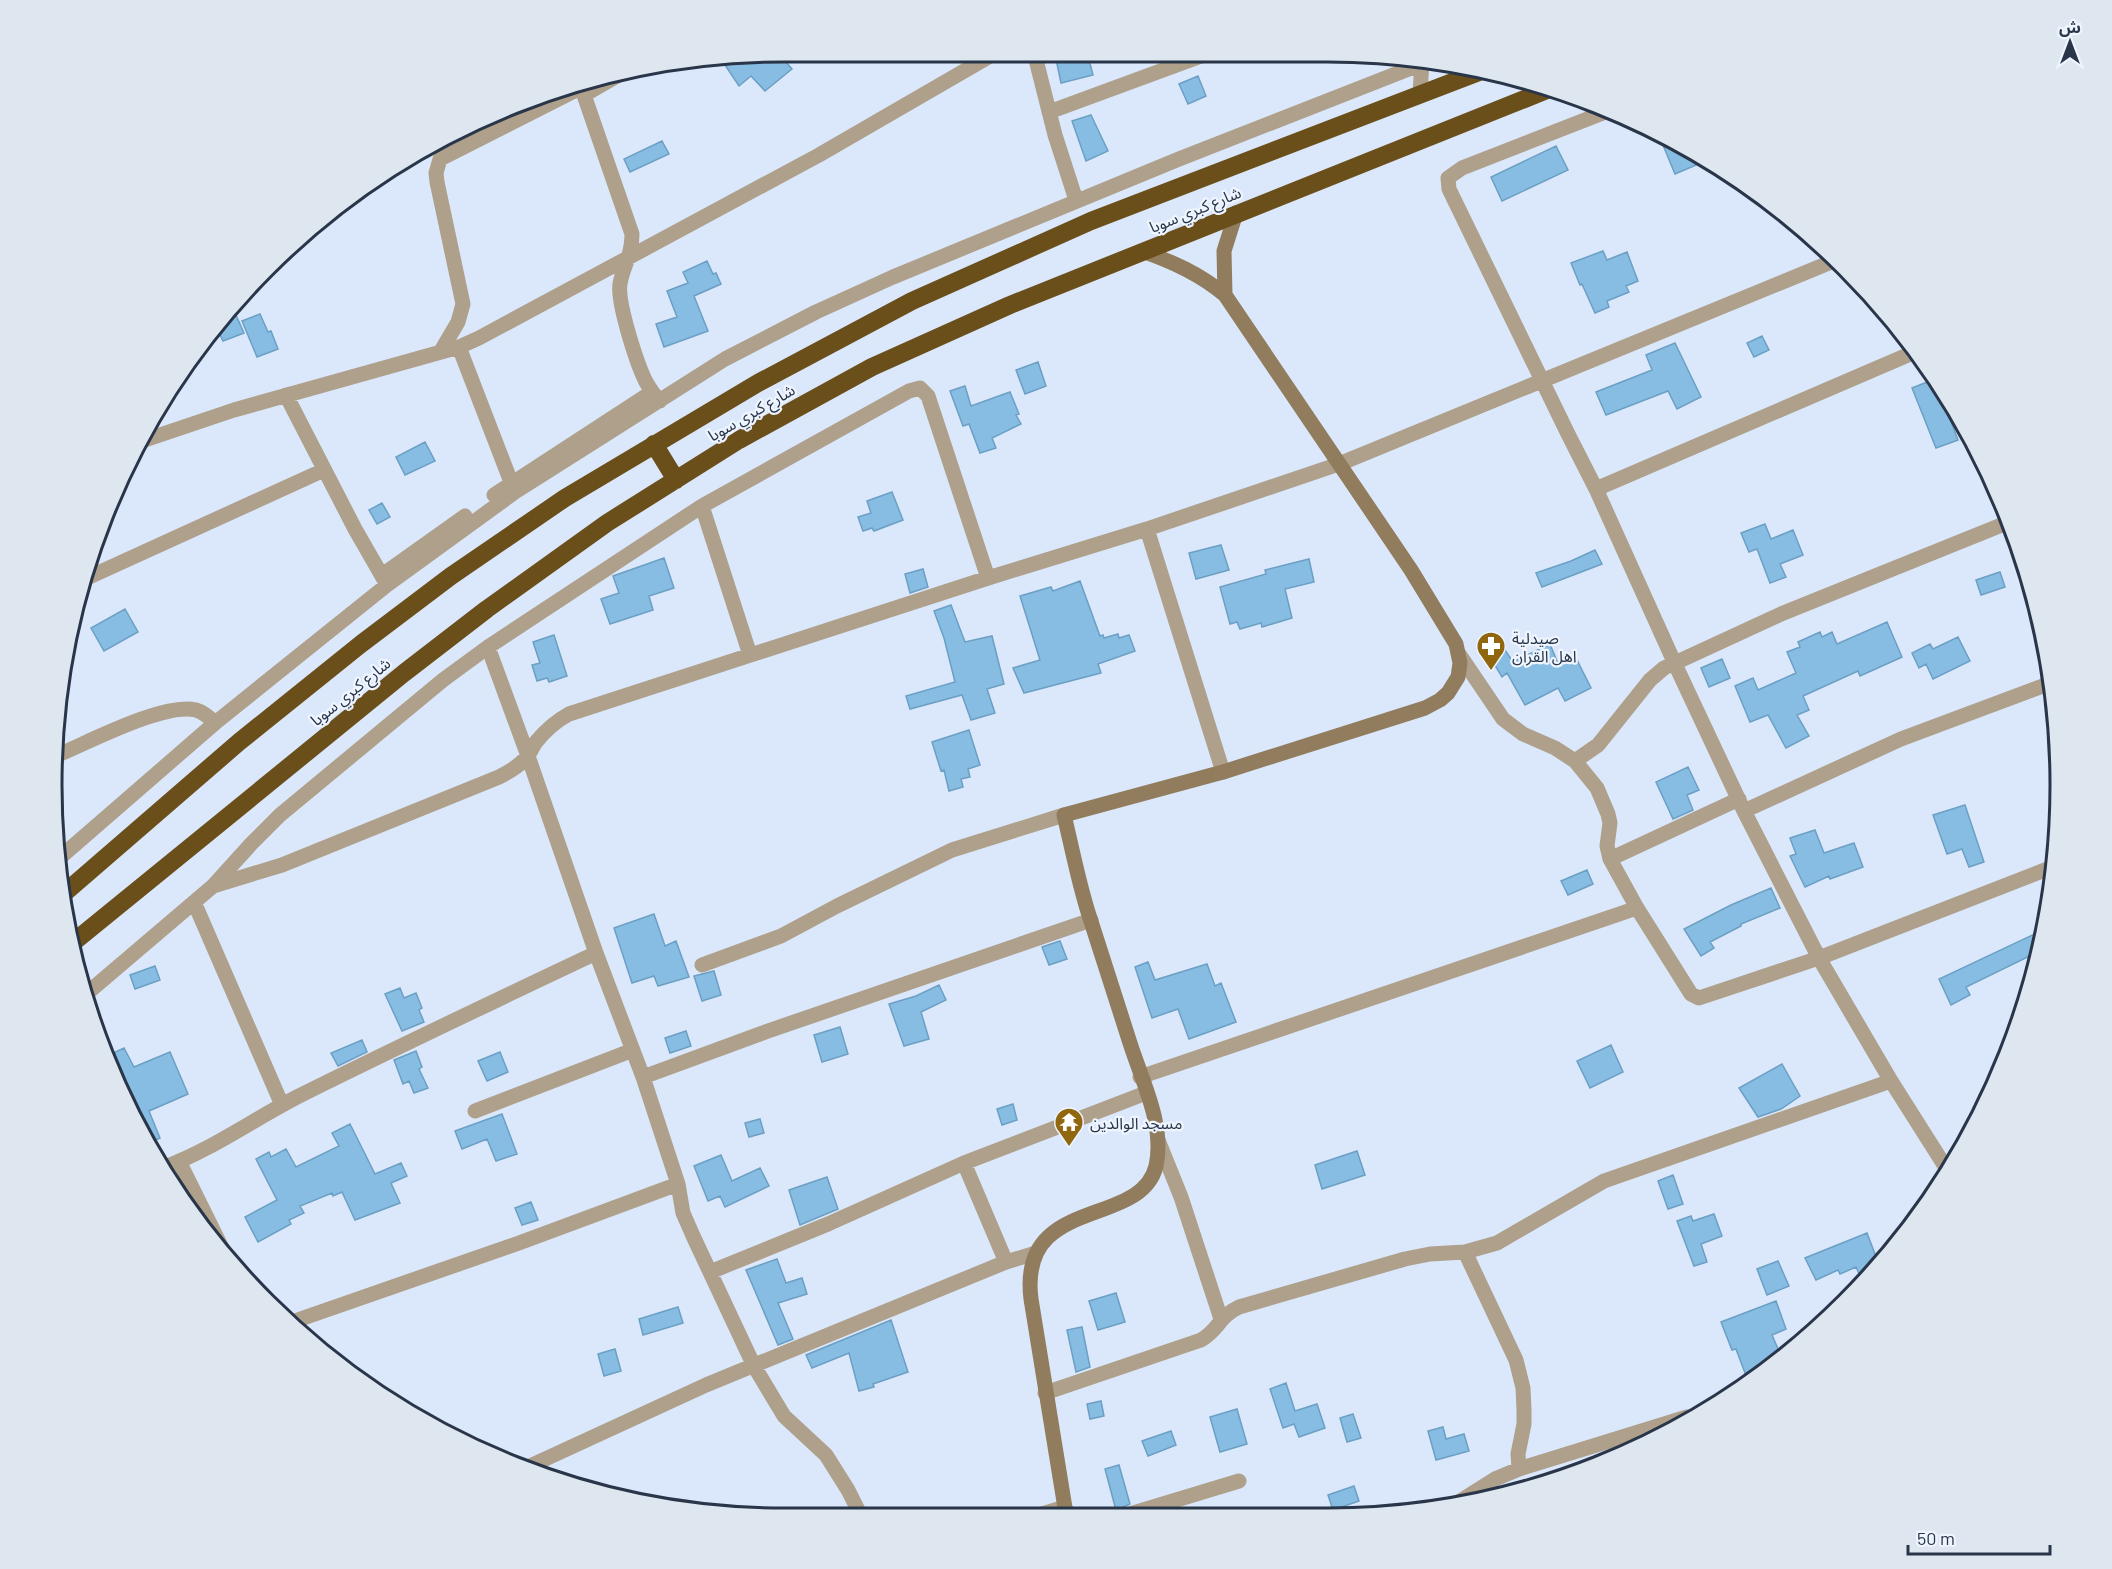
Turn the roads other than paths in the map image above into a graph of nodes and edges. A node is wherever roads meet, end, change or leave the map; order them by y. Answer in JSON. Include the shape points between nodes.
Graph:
{"nodes":[{"id":1,"x":980,"y":62,"type":"edge"},
{"id":2,"x":1036,"y":62,"type":"edge"},
{"id":3,"x":1185,"y":62,"type":"edge"},
{"id":4,"x":1412,"y":67,"type":"edge"},
{"id":5,"x":1424,"y":68,"type":"edge"},
{"id":6,"x":1470,"y":75,"type":"edge"},
{"id":7,"x":583,"y":90,"type":"edge"},
{"id":8,"x":1539,"y":93,"type":"edge"},
{"id":9,"x":568,"y":95,"type":"edge"},
{"id":10,"x":1419,"y":95,"type":"junction"},
{"id":11,"x":1048,"y":112,"type":"junction"},
{"id":12,"x":1598,"y":115,"type":"edge"},
{"id":13,"x":1076,"y":200,"type":"junction"},
{"id":14,"x":1236,"y":213,"type":"junction"},
{"id":15,"x":1142,"y":251,"type":"junction"},
{"id":16,"x":630,"y":256,"type":"junction"},
{"id":17,"x":1828,"y":263,"type":"edge"},
{"id":18,"x":1226,"y":295,"type":"junction"},
{"id":19,"x":459,"y":347,"type":"junction"},
{"id":20,"x":441,"y":351,"type":"junction"},
{"id":21,"x":1909,"y":355,"type":"edge"},
{"id":22,"x":1543,"y":381,"type":"junction"},
{"id":23,"x":286,"y":395,"type":"junction"},
{"id":24,"x":656,"y":397,"type":"junction"},
{"id":25,"x":150,"y":439,"type":"edge"},
{"id":26,"x":654,"y":444,"type":"junction"},
{"id":27,"x":1339,"y":464,"type":"junction"},
{"id":28,"x":324,"y":470,"type":"junction"},
{"id":29,"x":676,"y":480,"type":"junction"},
{"id":30,"x":511,"y":482,"type":"junction"},
{"id":31,"x":1596,"y":489,"type":"junction"},
{"id":32,"x":702,"y":506,"type":"junction"},
{"id":33,"x":2002,"y":525,"type":"edge"},
{"id":34,"x":1147,"y":529,"type":"junction"},
{"id":35,"x":93,"y":575,"type":"edge"},
{"id":36,"x":988,"y":578,"type":"junction"},
{"id":37,"x":385,"y":580,"type":"junction"},
{"id":38,"x":488,"y":647,"type":"junction"},
{"id":39,"x":1459,"y":654,"type":"junction"},
{"id":40,"x":750,"y":655,"type":"junction"},
{"id":41,"x":1675,"y":664,"type":"junction"},
{"id":42,"x":2043,"y":686,"type":"edge"},
{"id":43,"x":215,"y":723,"type":"junction"},
{"id":44,"x":63,"y":753,"type":"edge"},
{"id":45,"x":528,"y":756,"type":"junction"},
{"id":46,"x":1575,"y":761,"type":"junction"},
{"id":47,"x":1223,"y":772,"type":"junction"},
{"id":48,"x":1742,"y":805,"type":"junction"},
{"id":49,"x":1064,"y":815,"type":"junction"},
{"id":50,"x":65,"y":853,"type":"edge"},
{"id":51,"x":1610,"y":858,"type":"junction"},
{"id":52,"x":2045,"y":870,"type":"edge"},
{"id":53,"x":213,"y":886,"type":"junction"},
{"id":54,"x":69,"y":889,"type":"edge"},
{"id":55,"x":194,"y":902,"type":"junction"},
{"id":56,"x":1636,"y":908,"type":"junction"},
{"id":57,"x":1091,"y":920,"type":"junction"},
{"id":58,"x":78,"y":938,"type":"edge"},
{"id":59,"x":596,"y":953,"type":"junction"},
{"id":60,"x":1819,"y":958,"type":"junction"},
{"id":61,"x":702,"y":965,"type":"dead end"},
{"id":62,"x":91,"y":989,"type":"edge"},
{"id":63,"x":633,"y":1050,"type":"junction"},
{"id":64,"x":643,"y":1077,"type":"junction"},
{"id":65,"x":1140,"y":1077,"type":"junction"},
{"id":66,"x":1891,"y":1081,"type":"junction"},
{"id":67,"x":1146,"y":1093,"type":"junction"},
{"id":68,"x":282,"y":1105,"type":"junction"},
{"id":69,"x":475,"y":1111,"type":"dead end"},
{"id":70,"x":1158,"y":1140,"type":"junction"},
{"id":71,"x":964,"y":1163,"type":"junction"},
{"id":72,"x":1943,"y":1163,"type":"edge"},
{"id":73,"x":172,"y":1164,"type":"edge"},
{"id":74,"x":678,"y":1184,"type":"junction"},
{"id":75,"x":194,"y":1201,"type":"edge"},
{"id":76,"x":1465,"y":1252,"type":"junction"},
{"id":77,"x":1036,"y":1253,"type":"junction"},
{"id":78,"x":1006,"y":1262,"type":"junction"},
{"id":79,"x":710,"y":1272,"type":"junction"},
{"id":80,"x":1221,"y":1319,"type":"junction"},
{"id":81,"x":299,"y":1320,"type":"edge"},
{"id":82,"x":754,"y":1366,"type":"junction"},
{"id":83,"x":1045,"y":1393,"type":"junction"},
{"id":84,"x":1664,"y":1424,"type":"edge"},
{"id":85,"x":536,"y":1463,"type":"edge"},
{"id":86,"x":1519,"y":1469,"type":"junction"},
{"id":87,"x":1239,"y":1481,"type":"dead end"},
{"id":88,"x":1472,"y":1493,"type":"edge"},
{"id":89,"x":857,"y":1508,"type":"edge"},
{"id":90,"x":1064,"y":1508,"type":"edge"},
{"id":91,"x":1150,"y":1508,"type":"edge"}],
"edges":[{"from":1,"to":16,"type":"street","via":[[819,155]]},
{"from":2,"to":11,"type":"street"},
{"from":3,"to":11,"type":"street"},
{"from":4,"to":13,"type":"street"},
{"from":5,"to":10,"type":"street"},
{"from":6,"to":10,"type":"highway","name":"شارع كبري سوبا"},
{"from":7,"to":16,"type":"street","via":[[632,234]]},
{"from":8,"to":14,"type":"highway","name":"شارع كبري سوبا"},
{"from":9,"to":20,"type":"street","via":[[440,159],[437,182],[463,304],[455,329]]},
{"from":10,"to":26,"type":"highway","name":"شارع كبري سوبا","via":[[1091,221],[912,301],[786,367]]},
{"from":11,"to":13,"type":"street"},
{"from":12,"to":22,"type":"street","via":[[1462,168],[1448,178],[1451,197]]},
{"from":13,"to":24,"type":"street","via":[[816,312]]},
{"from":14,"to":15,"type":"highway","name":"شارع كبري سوبا"},
{"from":14,"to":18,"type":"street","via":[[1224,250]]},
{"from":15,"to":18,"type":"street","via":[[1197,274]]},
{"from":15,"to":29,"type":"highway","name":"شارع كبري سوبا","via":[[872,367],[739,440]]},
{"from":16,"to":19,"type":"street"},
{"from":16,"to":24,"type":"street","via":[[620,283],[620,296],[635,353]]},
{"from":17,"to":22,"type":"street"},
{"from":18,"to":27,"type":"street"},
{"from":19,"to":20,"type":"street"},
{"from":19,"to":30,"type":"street"},
{"from":20,"to":23,"type":"street"},
{"from":21,"to":31,"type":"street"},
{"from":22,"to":27,"type":"street"},
{"from":22,"to":31,"type":"street"},
{"from":23,"to":25,"type":"street"},
{"from":23,"to":28,"type":"street"},
{"from":24,"to":30,"type":"street"},
{"from":24,"to":37,"type":"street"},
{"from":26,"to":29,"type":"highway"},
{"from":26,"to":54,"type":"highway","name":"شارع كبري سوبا","via":[[487,549],[407,608],[239,742]]},
{"from":27,"to":34,"type":"street"},
{"from":27,"to":39,"type":"street","via":[[1411,570]]},
{"from":28,"to":35,"type":"street"},
{"from":28,"to":37,"type":"street"},
{"from":29,"to":58,"type":"highway","name":"شارع كبري سوبا","via":[[607,523],[487,609]]},
{"from":30,"to":37,"type":"street"},
{"from":31,"to":41,"type":"street"},
{"from":32,"to":36,"type":"street","via":[[873,410],[920,388],[928,396]]},
{"from":32,"to":38,"type":"street"},
{"from":32,"to":40,"type":"street"},
{"from":33,"to":41,"type":"street","via":[[1781,614]]},
{"from":34,"to":36,"type":"street"},
{"from":34,"to":47,"type":"street"},
{"from":36,"to":40,"type":"street"},
{"from":37,"to":43,"type":"street"},
{"from":38,"to":45,"type":"street"},
{"from":38,"to":53,"type":"street","via":[[280,815]]},
{"from":39,"to":46,"type":"street","via":[[1512,728]]},
{"from":39,"to":47,"type":"street","via":[[1458,677],[1448,693],[1433,705]]},
{"from":40,"to":45,"type":"street","via":[[569,714],[535,743]]},
{"from":41,"to":46,"type":"street","via":[[1656,674],[1606,737]]},
{"from":41,"to":48,"type":"street"},
{"from":42,"to":48,"type":"street"},
{"from":43,"to":44,"type":"street","via":[[196,710],[164,710]]},
{"from":43,"to":50,"type":"street"},
{"from":45,"to":53,"type":"street","via":[[499,777],[282,865]]},
{"from":45,"to":59,"type":"street"},
{"from":46,"to":51,"type":"street","via":[[1606,805]]},
{"from":47,"to":49,"type":"street"},
{"from":48,"to":51,"type":"street"},
{"from":48,"to":60,"type":"street"},
{"from":49,"to":57,"type":"street"},
{"from":49,"to":61,"type":"street","via":[[952,850],[781,936]]},
{"from":51,"to":56,"type":"street"},
{"from":52,"to":60,"type":"street"},
{"from":53,"to":55,"type":"street"},
{"from":55,"to":62,"type":"street"},
{"from":55,"to":68,"type":"street"},
{"from":56,"to":60,"type":"street","via":[[1691,994],[1699,998]]},
{"from":56,"to":65,"type":"street"},
{"from":57,"to":64,"type":"street","via":[[768,1030]]},
{"from":57,"to":65,"type":"street"},
{"from":59,"to":63,"type":"street"},
{"from":59,"to":68,"type":"street"},
{"from":60,"to":66,"type":"street"},
{"from":63,"to":64,"type":"street"},
{"from":63,"to":69,"type":"street"},
{"from":64,"to":74,"type":"street"},
{"from":65,"to":67,"type":"street"},
{"from":66,"to":72,"type":"street"},
{"from":66,"to":76,"type":"street","via":[[1604,1181],[1513,1235]]},
{"from":67,"to":70,"type":"street"},
{"from":67,"to":71,"type":"street"},
{"from":68,"to":73,"type":"street"},
{"from":70,"to":77,"type":"street","via":[[1155,1169],[1139,1191],[1059,1228]]},
{"from":70,"to":80,"type":"street","via":[[1179,1189]]},
{"from":71,"to":78,"type":"street"},
{"from":71,"to":79,"type":"street"},
{"from":73,"to":75,"type":"street"},
{"from":74,"to":79,"type":"street","via":[[683,1213]]},
{"from":74,"to":81,"type":"street"},
{"from":76,"to":80,"type":"street","via":[[1405,1259],[1239,1307]]},
{"from":76,"to":86,"type":"street","via":[[1516,1360],[1524,1410]]},
{"from":77,"to":78,"type":"street"},
{"from":77,"to":83,"type":"street","via":[[1030,1291]]},
{"from":78,"to":82,"type":"street"},
{"from":79,"to":82,"type":"street"},
{"from":80,"to":83,"type":"street","via":[[1209,1336],[1201,1340]]},
{"from":82,"to":85,"type":"street"},
{"from":82,"to":89,"type":"street","via":[[784,1416],[826,1455]]},
{"from":83,"to":90,"type":"street"},
{"from":84,"to":86,"type":"street"},
{"from":86,"to":88,"type":"street"},
{"from":87,"to":91,"type":"street"}]}
